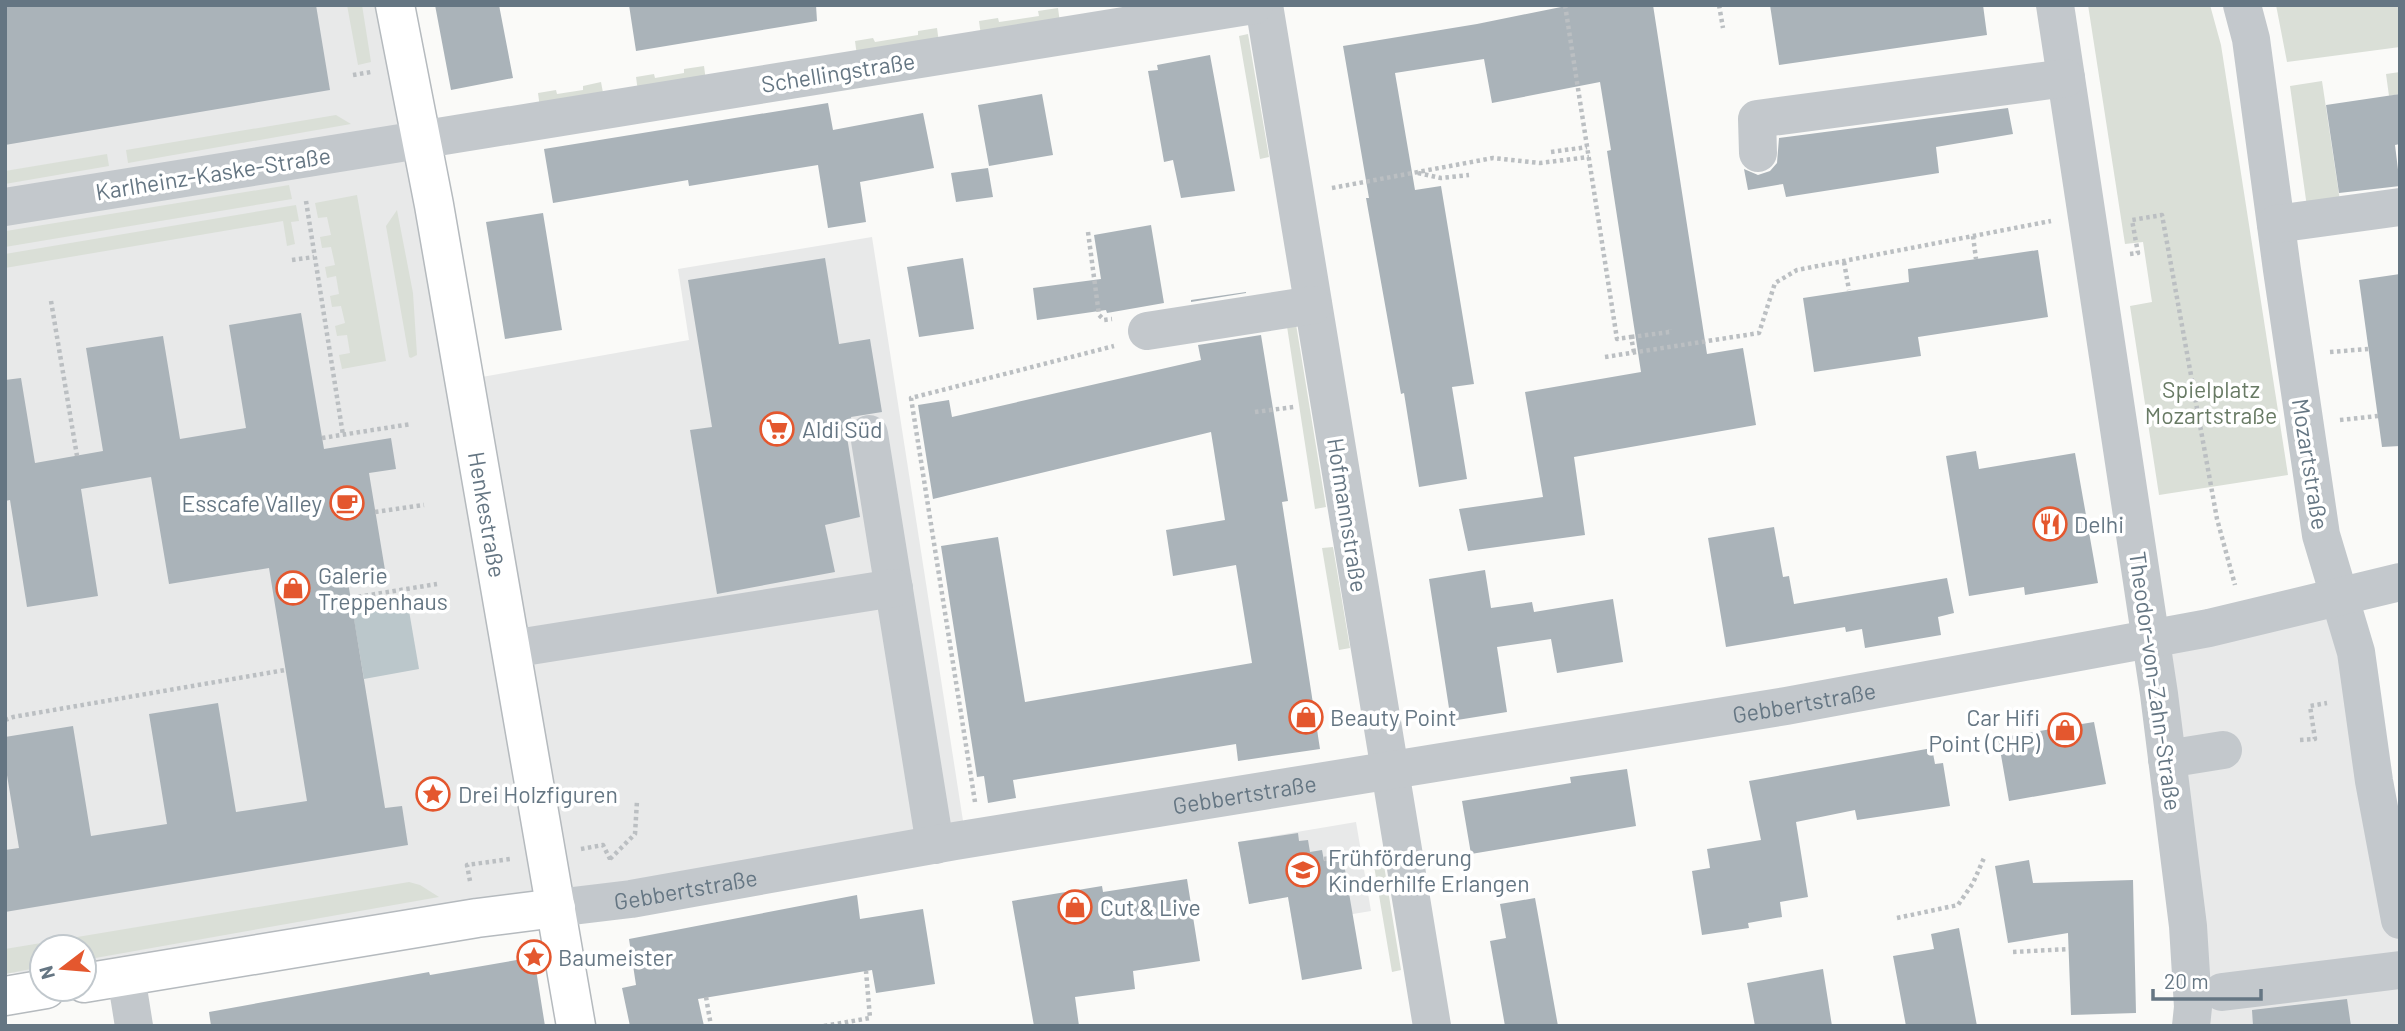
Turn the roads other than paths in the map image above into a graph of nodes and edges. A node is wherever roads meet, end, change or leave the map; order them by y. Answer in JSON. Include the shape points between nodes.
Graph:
{"nodes":[{"id":1,"x":395,"y":5,"type":"edge"},
{"id":2,"x":1254,"y":5,"type":"edge"},
{"id":3,"x":1264,"y":5,"type":"edge"},
{"id":4,"x":2055,"y":5,"type":"edge"},
{"id":5,"x":2242,"y":5,"type":"edge"},
{"id":6,"x":2066,"y":78,"type":"junction"},
{"id":7,"x":422,"y":139,"type":"junction"},
{"id":8,"x":1758,"y":153,"type":"dead end"},
{"id":9,"x":5,"y":207,"type":"edge"},
{"id":10,"x":2400,"y":207,"type":"edge"},
{"id":11,"x":2276,"y":224,"type":"junction"},
{"id":12,"x":1313,"y":305,"type":"junction"},
{"id":13,"x":1147,"y":331,"type":"road end"},
{"id":14,"x":869,"y":434,"type":"dead end"},
{"id":15,"x":2400,"y":582,"type":"edge"},
{"id":16,"x":894,"y":588,"type":"junction"},
{"id":17,"x":2340,"y":598,"type":"junction"},
{"id":18,"x":2151,"y":637,"type":"junction"},
{"id":19,"x":511,"y":649,"type":"junction"},
{"id":20,"x":2223,"y":750,"type":"dead end"},
{"id":21,"x":2167,"y":759,"type":"junction"},
{"id":22,"x":1390,"y":771,"type":"junction"},
{"id":23,"x":934,"y":845,"type":"junction"},
{"id":24,"x":556,"y":908,"type":"junction"},
{"id":25,"x":2400,"y":920,"type":"edge"},
{"id":26,"x":2400,"y":970,"type":"edge"},
{"id":27,"x":126,"y":976,"type":"junction"},
{"id":28,"x":98,"y":981,"type":"edge"},
{"id":29,"x":28,"y":992,"type":"edge"},
{"id":30,"x":2222,"y":992,"type":"dead end"},
{"id":31,"x":5,"y":996,"type":"edge"},
{"id":32,"x":134,"y":1026,"type":"edge"},
{"id":33,"x":576,"y":1026,"type":"edge"},
{"id":34,"x":1432,"y":1026,"type":"edge"},
{"id":35,"x":2191,"y":1026,"type":"edge"}],
"edges":[{"from":1,"to":7,"type":"main road","name":"Henkestraße"},
{"from":2,"to":7,"type":"street","name":"Schellingstraße"},
{"from":3,"to":12,"type":"street","name":"Hofmannstraße"},
{"from":4,"to":6,"type":"street","name":"Theodor-von-Zahn-Straße"},
{"from":5,"to":11,"type":"street","name":"Mozartstraße","via":[[2251,39]]},
{"from":6,"to":8,"type":"street","via":[[1757,119]]},
{"from":6,"to":18,"type":"street","name":"Theodor-von-Zahn-Straße"},
{"from":7,"to":9,"type":"street","name":"Karlheinz-Kaske-Straße"},
{"from":7,"to":19,"type":"main road","name":"Henkestraße"},
{"from":10,"to":11,"type":"street"},
{"from":11,"to":17,"type":"street","name":"Mozartstraße","via":[[2321,535]]},
{"from":12,"to":13,"type":"street"},
{"from":12,"to":22,"type":"street","name":"Hofmannstraße"},
{"from":14,"to":16,"type":"street"},
{"from":15,"to":17,"type":"street","name":"Gebbertstraße"},
{"from":16,"to":19,"type":"street"},
{"from":16,"to":23,"type":"street"},
{"from":17,"to":18,"type":"street","name":"Gebbertstraße"},
{"from":17,"to":25,"type":"street","name":"Mozartstraße","via":[[2356,652]]},
{"from":18,"to":21,"type":"street","name":"Theodor-von-Zahn-Straße"},
{"from":18,"to":22,"type":"street","name":"Gebbertstraße","via":[[1786,706]]},
{"from":19,"to":24,"type":"main road","name":"Henkestraße"},
{"from":20,"to":21,"type":"street"},
{"from":21,"to":35,"type":"street","name":"Theodor-von-Zahn-Straße","via":[[2188,926]]},
{"from":22,"to":23,"type":"street","name":"Gebbertstraße"},
{"from":22,"to":34,"type":"street","name":"Hofmannstraße"},
{"from":23,"to":24,"type":"street","name":"Gebbertstraße"},
{"from":24,"to":27,"type":"main road","name":"Gebbertstraße"},
{"from":24,"to":33,"type":"main road","name":"Henkestraße"},
{"from":26,"to":30,"type":"street"},
{"from":27,"to":28,"type":"main road","name":"Gebbertstraße"},
{"from":27,"to":32,"type":"street"},
{"from":29,"to":31,"type":"main road"}]}
